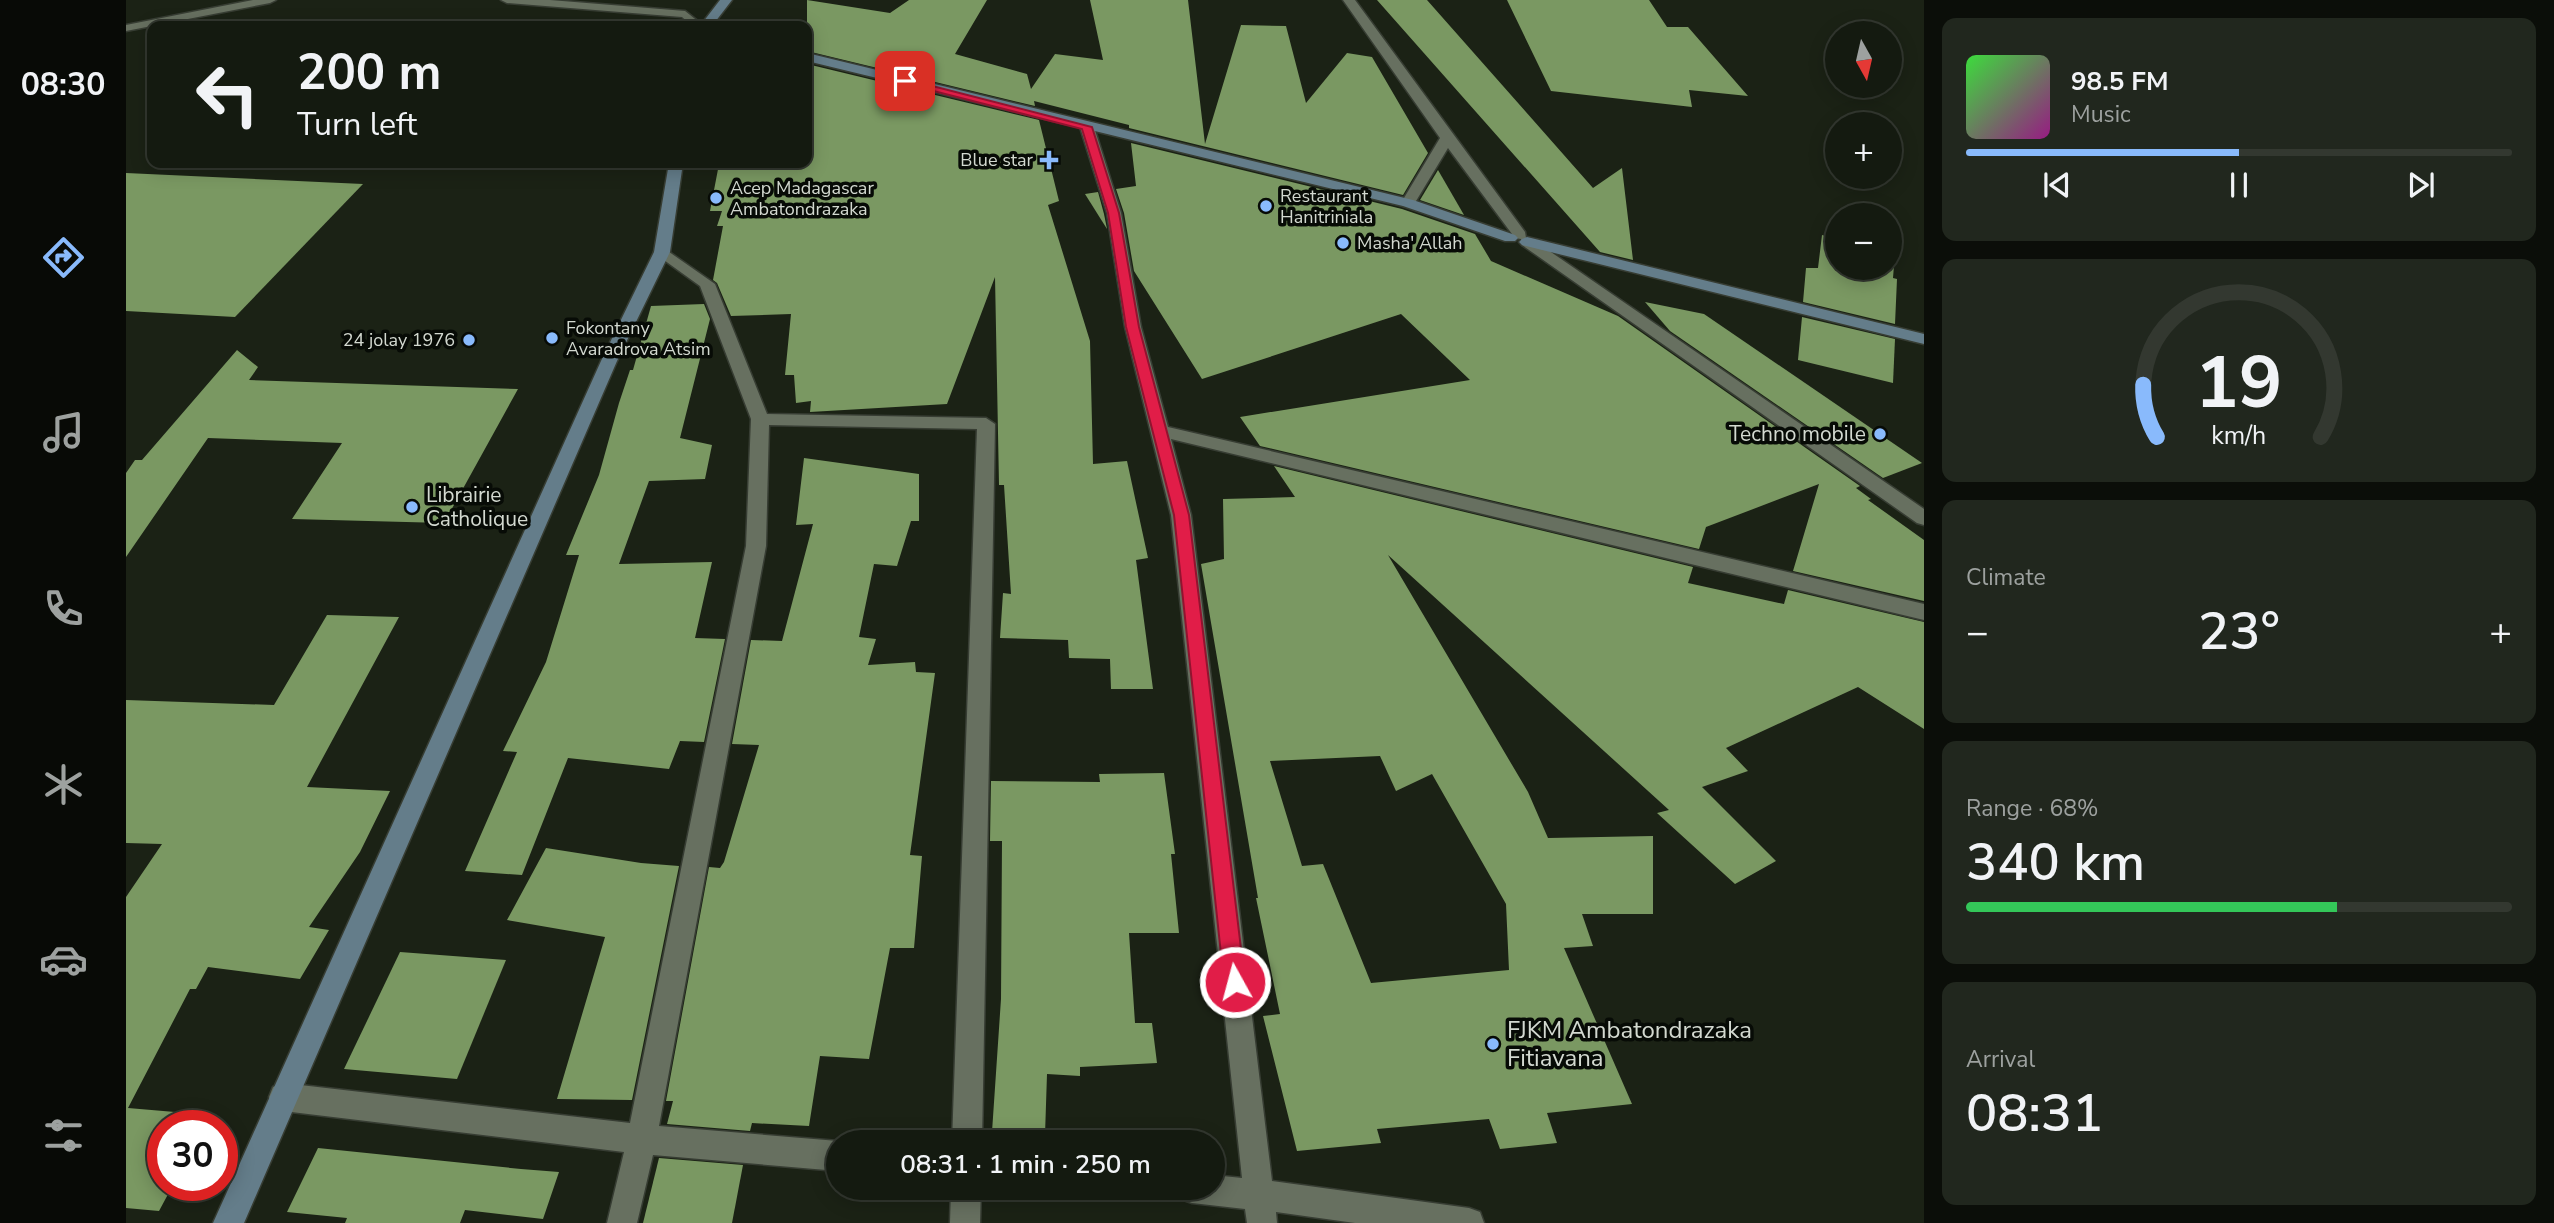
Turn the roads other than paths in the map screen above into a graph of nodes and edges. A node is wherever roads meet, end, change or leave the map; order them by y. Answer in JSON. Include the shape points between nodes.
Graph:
{"nodes":[{"id":1,"x":270,"y":0,"type":"edge"},
{"id":2,"x":507,"y":0,"type":"edge"},
{"id":3,"x":726,"y":0,"type":"edge"},
{"id":4,"x":1349,"y":0,"type":"edge"},
{"id":5,"x":540,"y":1,"type":"edge"},
{"id":6,"x":162,"y":21,"type":"edge"},
{"id":7,"x":693,"y":21,"type":"edge"},
{"id":8,"x":710,"y":21,"type":"edge"},
{"id":9,"x":147,"y":24,"type":"edge"},
{"id":10,"x":126,"y":28,"type":"edge"},
{"id":11,"x":812,"y":58,"type":"edge"},
{"id":12,"x":1087,"y":127,"type":"junction"},
{"id":13,"x":1447,"y":138,"type":"junction"},
{"id":14,"x":675,"y":168,"type":"edge"},
{"id":15,"x":1408,"y":203,"type":"junction"},
{"id":16,"x":1519,"y":238,"type":"junction"},
{"id":17,"x":662,"y":252,"type":"junction"},
{"id":18,"x":1924,"y":339,"type":"edge"},
{"id":19,"x":760,"y":419,"type":"junction"},
{"id":20,"x":1160,"y":431,"type":"junction"},
{"id":21,"x":1924,"y":518,"type":"edge"},
{"id":22,"x":1924,"y":612,"type":"edge"},
{"id":23,"x":283,"y":1097,"type":"junction"},
{"id":24,"x":967,"y":1130,"type":"edge"},
{"id":25,"x":642,"y":1139,"type":"junction"},
{"id":26,"x":826,"y":1155,"type":"edge"},
{"id":27,"x":1225,"y":1198,"type":"edge"},
{"id":28,"x":966,"y":1200,"type":"edge"},
{"id":29,"x":1261,"y":1209,"type":"edge"},
{"id":30,"x":229,"y":1223,"type":"edge"},
{"id":31,"x":622,"y":1223,"type":"edge"},
{"id":32,"x":965,"y":1223,"type":"edge"},
{"id":33,"x":1469,"y":1223,"type":"edge"}],
"edges":[{"from":1,"to":6,"type":"street"},
{"from":2,"to":5,"type":"street"},
{"from":3,"to":8,"type":"street"},
{"from":4,"to":13,"type":"street"},
{"from":5,"to":7,"type":"street","via":[[685,14]]},
{"from":9,"to":10,"type":"street"},
{"from":11,"to":12,"type":"street"},
{"from":12,"to":15,"type":"street"},
{"from":12,"to":20,"type":"street","via":[[1114,213],[1133,327]]},
{"from":13,"to":15,"type":"street"},
{"from":13,"to":16,"type":"street"},
{"from":14,"to":17,"type":"street"},
{"from":15,"to":16,"type":"street"},
{"from":16,"to":18,"type":"street"},
{"from":16,"to":21,"type":"street"},
{"from":17,"to":19,"type":"street","via":[[708,284]]},
{"from":17,"to":23,"type":"street","via":[[609,361]]},
{"from":19,"to":24,"type":"street","via":[[986,424]]},
{"from":19,"to":25,"type":"street","via":[[756,546]]},
{"from":20,"to":22,"type":"street"},
{"from":20,"to":29,"type":"street","via":[[1181,515]]},
{"from":23,"to":25,"type":"street"},
{"from":23,"to":30,"type":"street"},
{"from":25,"to":26,"type":"street"},
{"from":25,"to":31,"type":"street"},
{"from":27,"to":29,"type":"street"},
{"from":28,"to":32,"type":"street"},
{"from":29,"to":33,"type":"street"}]}
